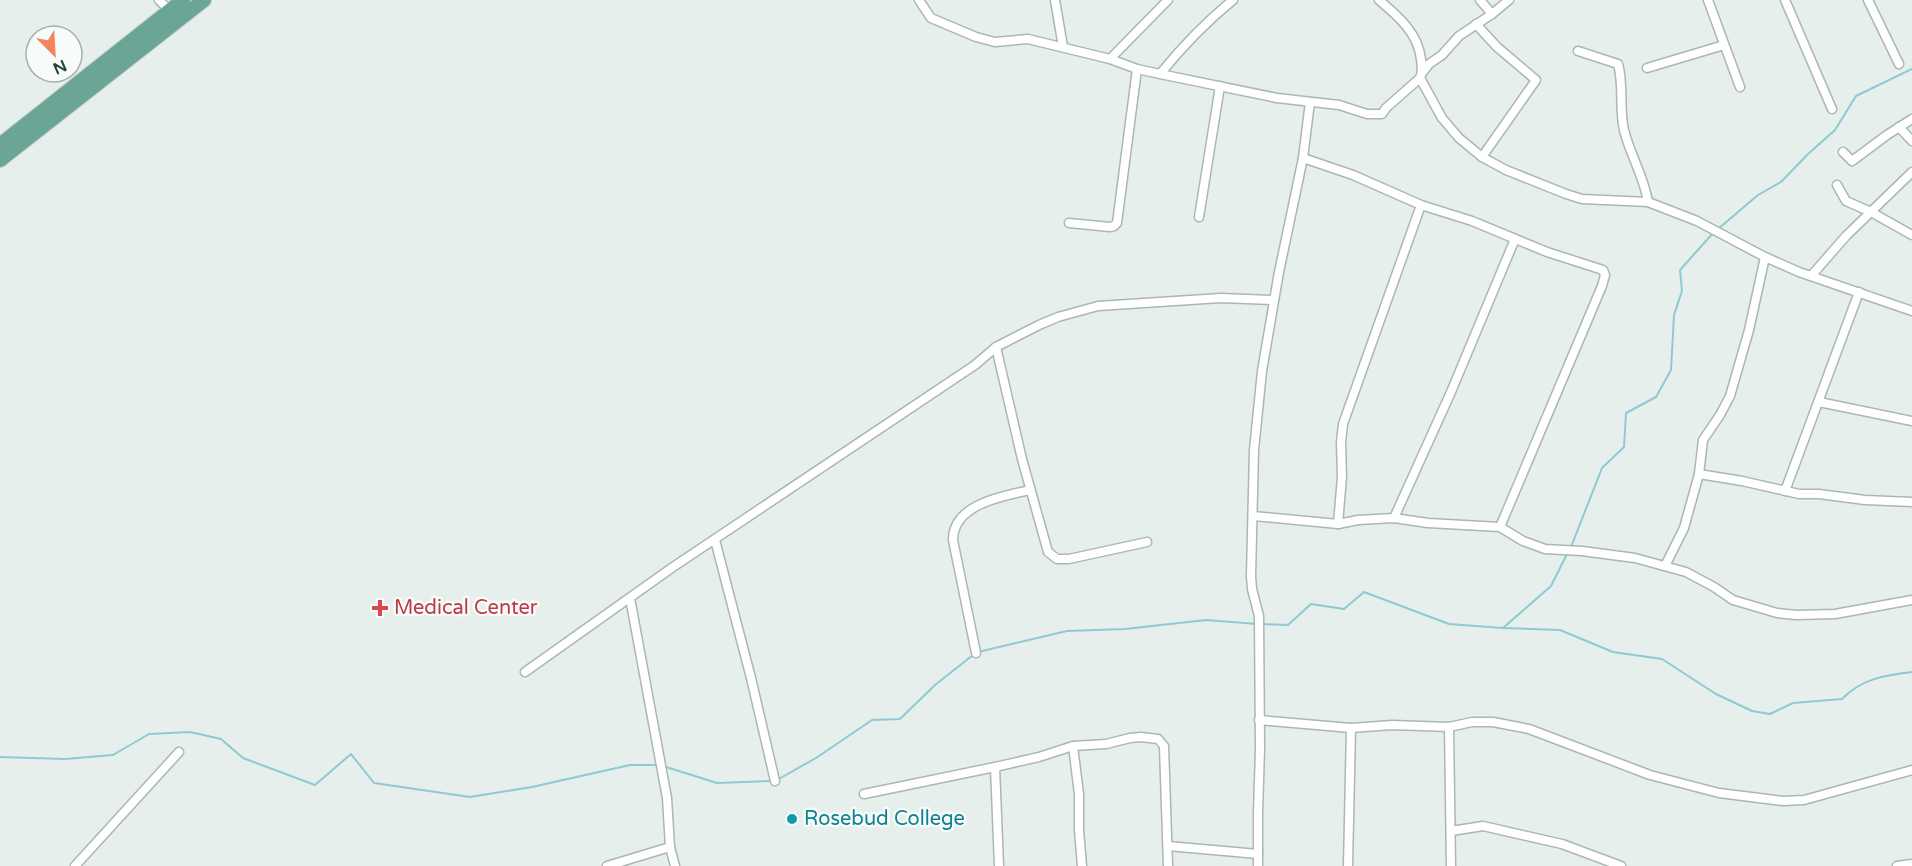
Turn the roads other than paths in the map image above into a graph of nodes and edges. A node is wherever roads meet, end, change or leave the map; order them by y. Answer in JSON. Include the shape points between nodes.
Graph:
{"nodes":[{"id":1,"x":159,"y":0,"type":"edge"},
{"id":2,"x":183,"y":0,"type":"edge"},
{"id":3,"x":204,"y":0,"type":"edge"},
{"id":4,"x":919,"y":0,"type":"edge"},
{"id":5,"x":1055,"y":0,"type":"edge"},
{"id":6,"x":1168,"y":0,"type":"edge"},
{"id":7,"x":1233,"y":0,"type":"edge"},
{"id":8,"x":1379,"y":0,"type":"edge"},
{"id":9,"x":1480,"y":0,"type":"edge"},
{"id":10,"x":1509,"y":0,"type":"edge"},
{"id":11,"x":1708,"y":0,"type":"edge"},
{"id":12,"x":1785,"y":0,"type":"edge"},
{"id":13,"x":1868,"y":0,"type":"edge"},
{"id":14,"x":1159,"y":4,"type":"edge"},
{"id":15,"x":170,"y":11,"type":"junction"},
{"id":16,"x":1492,"y":14,"type":"junction"},
{"id":17,"x":1476,"y":24,"type":"junction"},
{"id":18,"x":154,"y":31,"type":"junction"},
{"id":19,"x":1724,"y":45,"type":"junction"},
{"id":20,"x":1063,"y":47,"type":"junction"},
{"id":21,"x":1578,"y":51,"type":"dead end"},
{"id":22,"x":1110,"y":59,"type":"junction"},
{"id":23,"x":1899,"y":64,"type":"dead end"},
{"id":24,"x":1647,"y":68,"type":"dead end"},
{"id":25,"x":1137,"y":69,"type":"junction"},
{"id":26,"x":1160,"y":74,"type":"junction"},
{"id":27,"x":1421,"y":76,"type":"junction"},
{"id":28,"x":1220,"y":86,"type":"junction"},
{"id":29,"x":1740,"y":87,"type":"dead end"},
{"id":30,"x":1310,"y":102,"type":"junction"},
{"id":31,"x":1833,"y":110,"type":"dead end"},
{"id":32,"x":1912,"y":119,"type":"edge"},
{"id":33,"x":1899,"y":127,"type":"junction"},
{"id":34,"x":1912,"y":141,"type":"edge"},
{"id":35,"x":0,"y":145,"type":"edge"},
{"id":36,"x":1843,"y":152,"type":"dead end"},
{"id":37,"x":1482,"y":157,"type":"junction"},
{"id":38,"x":1303,"y":158,"type":"junction"},
{"id":39,"x":0,"y":160,"type":"edge"},
{"id":40,"x":1912,"y":172,"type":"edge"},
{"id":41,"x":1837,"y":185,"type":"dead end"},
{"id":42,"x":1648,"y":202,"type":"junction"},
{"id":43,"x":1421,"y":205,"type":"junction"},
{"id":44,"x":1871,"y":212,"type":"junction"},
{"id":45,"x":1199,"y":217,"type":"dead end"},
{"id":46,"x":1069,"y":223,"type":"dead end"},
{"id":47,"x":1912,"y":235,"type":"edge"},
{"id":48,"x":1515,"y":238,"type":"junction"},
{"id":49,"x":1765,"y":257,"type":"junction"},
{"id":50,"x":1811,"y":276,"type":"junction"},
{"id":51,"x":1859,"y":292,"type":"junction"},
{"id":52,"x":1274,"y":300,"type":"junction"},
{"id":53,"x":1912,"y":311,"type":"edge"},
{"id":54,"x":996,"y":347,"type":"junction"},
{"id":55,"x":1819,"y":402,"type":"junction"},
{"id":56,"x":1912,"y":421,"type":"edge"},
{"id":57,"x":1699,"y":474,"type":"junction"},
{"id":58,"x":1030,"y":490,"type":"junction"},
{"id":59,"x":1786,"y":491,"type":"junction"},
{"id":60,"x":1912,"y":502,"type":"edge"},
{"id":61,"x":1253,"y":516,"type":"junction"},
{"id":62,"x":1394,"y":518,"type":"junction"},
{"id":63,"x":1338,"y":524,"type":"junction"},
{"id":64,"x":1500,"y":527,"type":"junction"},
{"id":65,"x":715,"y":540,"type":"junction"},
{"id":66,"x":1147,"y":542,"type":"dead end"},
{"id":67,"x":1674,"y":551,"type":"junction"},
{"id":68,"x":1665,"y":566,"type":"junction"},
{"id":69,"x":1686,"y":572,"type":"junction"},
{"id":70,"x":630,"y":598,"type":"junction"},
{"id":71,"x":1912,"y":600,"type":"edge"},
{"id":72,"x":976,"y":653,"type":"dead end"},
{"id":73,"x":525,"y":672,"type":"dead end"},
{"id":74,"x":1259,"y":720,"type":"junction"},
{"id":75,"x":1449,"y":727,"type":"junction"},
{"id":76,"x":1351,"y":728,"type":"junction"},
{"id":77,"x":1073,"y":746,"type":"junction"},
{"id":78,"x":178,"y":752,"type":"dead end"},
{"id":79,"x":995,"y":767,"type":"junction"},
{"id":80,"x":1912,"y":770,"type":"edge"},
{"id":81,"x":775,"y":781,"type":"dead end"},
{"id":82,"x":864,"y":794,"type":"dead end"},
{"id":83,"x":1451,"y":831,"type":"junction"},
{"id":84,"x":1167,"y":846,"type":"junction"},
{"id":85,"x":670,"y":847,"type":"junction"},
{"id":86,"x":1258,"y":854,"type":"junction"},
{"id":87,"x":1912,"y":864,"type":"edge"},
{"id":88,"x":75,"y":866,"type":"edge"},
{"id":89,"x":607,"y":866,"type":"edge"},
{"id":90,"x":675,"y":866,"type":"edge"},
{"id":91,"x":999,"y":866,"type":"edge"},
{"id":92,"x":1082,"y":866,"type":"edge"},
{"id":93,"x":1168,"y":866,"type":"edge"},
{"id":94,"x":1258,"y":866,"type":"edge"},
{"id":95,"x":1348,"y":866,"type":"edge"},
{"id":96,"x":1451,"y":866,"type":"edge"},
{"id":97,"x":1621,"y":866,"type":"edge"},
{"id":98,"x":1897,"y":866,"type":"edge"}],
"edges":[{"from":1,"to":15,"type":"street"},
{"from":2,"to":15,"type":"main road"},
{"from":3,"to":18,"type":"main road"},
{"from":4,"to":20,"type":"street","via":[[931,18],[976,37],[995,42],[1028,39]]},
{"from":5,"to":20,"type":"street"},
{"from":6,"to":14,"type":"street"},
{"from":7,"to":26,"type":"street","via":[[1183,46]]},
{"from":8,"to":27,"type":"street","via":[[1418,43]]},
{"from":9,"to":16,"type":"street"},
{"from":10,"to":16,"type":"street"},
{"from":11,"to":19,"type":"street"},
{"from":12,"to":31,"type":"street"},
{"from":13,"to":23,"type":"street"},
{"from":14,"to":22,"type":"street"},
{"from":15,"to":18,"type":"main road"},
{"from":16,"to":17,"type":"street"},
{"from":17,"to":27,"type":"street","via":[[1429,64]]},
{"from":17,"to":37,"type":"street","via":[[1536,80]]},
{"from":18,"to":35,"type":"main road"},
{"from":18,"to":39,"type":"main road"},
{"from":19,"to":24,"type":"street"},
{"from":19,"to":29,"type":"street"},
{"from":20,"to":22,"type":"street"},
{"from":21,"to":42,"type":"street","via":[[1618,64],[1623,127]]},
{"from":22,"to":25,"type":"street"},
{"from":25,"to":26,"type":"street"},
{"from":25,"to":46,"type":"street","via":[[1117,223],[1110,227]]},
{"from":26,"to":28,"type":"street"},
{"from":27,"to":30,"type":"street","via":[[1377,116]]},
{"from":27,"to":37,"type":"street","via":[[1442,118]]},
{"from":28,"to":30,"type":"street"},
{"from":28,"to":45,"type":"street"},
{"from":30,"to":38,"type":"street"},
{"from":32,"to":33,"type":"street"},
{"from":33,"to":34,"type":"street"},
{"from":33,"to":36,"type":"street","via":[[1852,160]]},
{"from":37,"to":42,"type":"street","via":[[1582,199]]},
{"from":38,"to":43,"type":"street"},
{"from":38,"to":52,"type":"street"},
{"from":40,"to":44,"type":"street"},
{"from":41,"to":44,"type":"street","via":[[1846,201]]},
{"from":42,"to":49,"type":"street"},
{"from":43,"to":48,"type":"street"},
{"from":43,"to":63,"type":"street","via":[[1343,424]]},
{"from":44,"to":47,"type":"street"},
{"from":44,"to":50,"type":"street"},
{"from":48,"to":62,"type":"street"},
{"from":48,"to":64,"type":"street","via":[[1603,270],[1605,275]]},
{"from":49,"to":50,"type":"street"},
{"from":49,"to":57,"type":"street","via":[[1730,396],[1703,440]]},
{"from":50,"to":51,"type":"street"},
{"from":51,"to":53,"type":"street"},
{"from":51,"to":55,"type":"street"},
{"from":52,"to":54,"type":"street","via":[[1210,299],[1098,306],[1058,317]]},
{"from":52,"to":61,"type":"street","via":[[1254,450]]},
{"from":54,"to":58,"type":"street"},
{"from":54,"to":65,"type":"street"},
{"from":55,"to":56,"type":"street"},
{"from":55,"to":59,"type":"street"},
{"from":57,"to":59,"type":"street"},
{"from":57,"to":67,"type":"street"},
{"from":58,"to":66,"type":"street","via":[[1046,547],[1057,559],[1095,555]]},
{"from":58,"to":72,"type":"street","via":[[976,507],[954,528],[953,540]]},
{"from":59,"to":60,"type":"street"},
{"from":61,"to":63,"type":"street"},
{"from":61,"to":74,"type":"street","via":[[1251,589],[1259,616]]},
{"from":62,"to":63,"type":"street"},
{"from":62,"to":64,"type":"street"},
{"from":64,"to":68,"type":"street","via":[[1545,549],[1635,558]]},
{"from":65,"to":70,"type":"street"},
{"from":65,"to":81,"type":"street"},
{"from":67,"to":68,"type":"street"},
{"from":67,"to":69,"type":"street","via":[[1679,568]]},
{"from":68,"to":69,"type":"street"},
{"from":69,"to":71,"type":"street","via":[[1732,600],[1777,613],[1835,614]]},
{"from":70,"to":73,"type":"street"},
{"from":70,"to":85,"type":"street","via":[[666,798]]},
{"from":74,"to":76,"type":"street"},
{"from":74,"to":86,"type":"street"},
{"from":75,"to":76,"type":"street"},
{"from":75,"to":80,"type":"street","via":[[1493,722],[1529,729],[1650,775],[1719,793],[1784,801],[1804,800]]},
{"from":75,"to":83,"type":"street"},
{"from":76,"to":95,"type":"street"},
{"from":77,"to":79,"type":"street"},
{"from":77,"to":84,"type":"street","via":[[1141,737],[1162,742]]},
{"from":77,"to":92,"type":"street"},
{"from":78,"to":88,"type":"street"},
{"from":79,"to":82,"type":"street"},
{"from":79,"to":91,"type":"street"},
{"from":83,"to":96,"type":"street"},
{"from":83,"to":97,"type":"street","via":[[1483,826],[1562,844]]},
{"from":84,"to":86,"type":"street"},
{"from":84,"to":93,"type":"street"},
{"from":85,"to":89,"type":"street"},
{"from":85,"to":90,"type":"street"},
{"from":86,"to":94,"type":"street"},
{"from":87,"to":98,"type":"street"}]}
